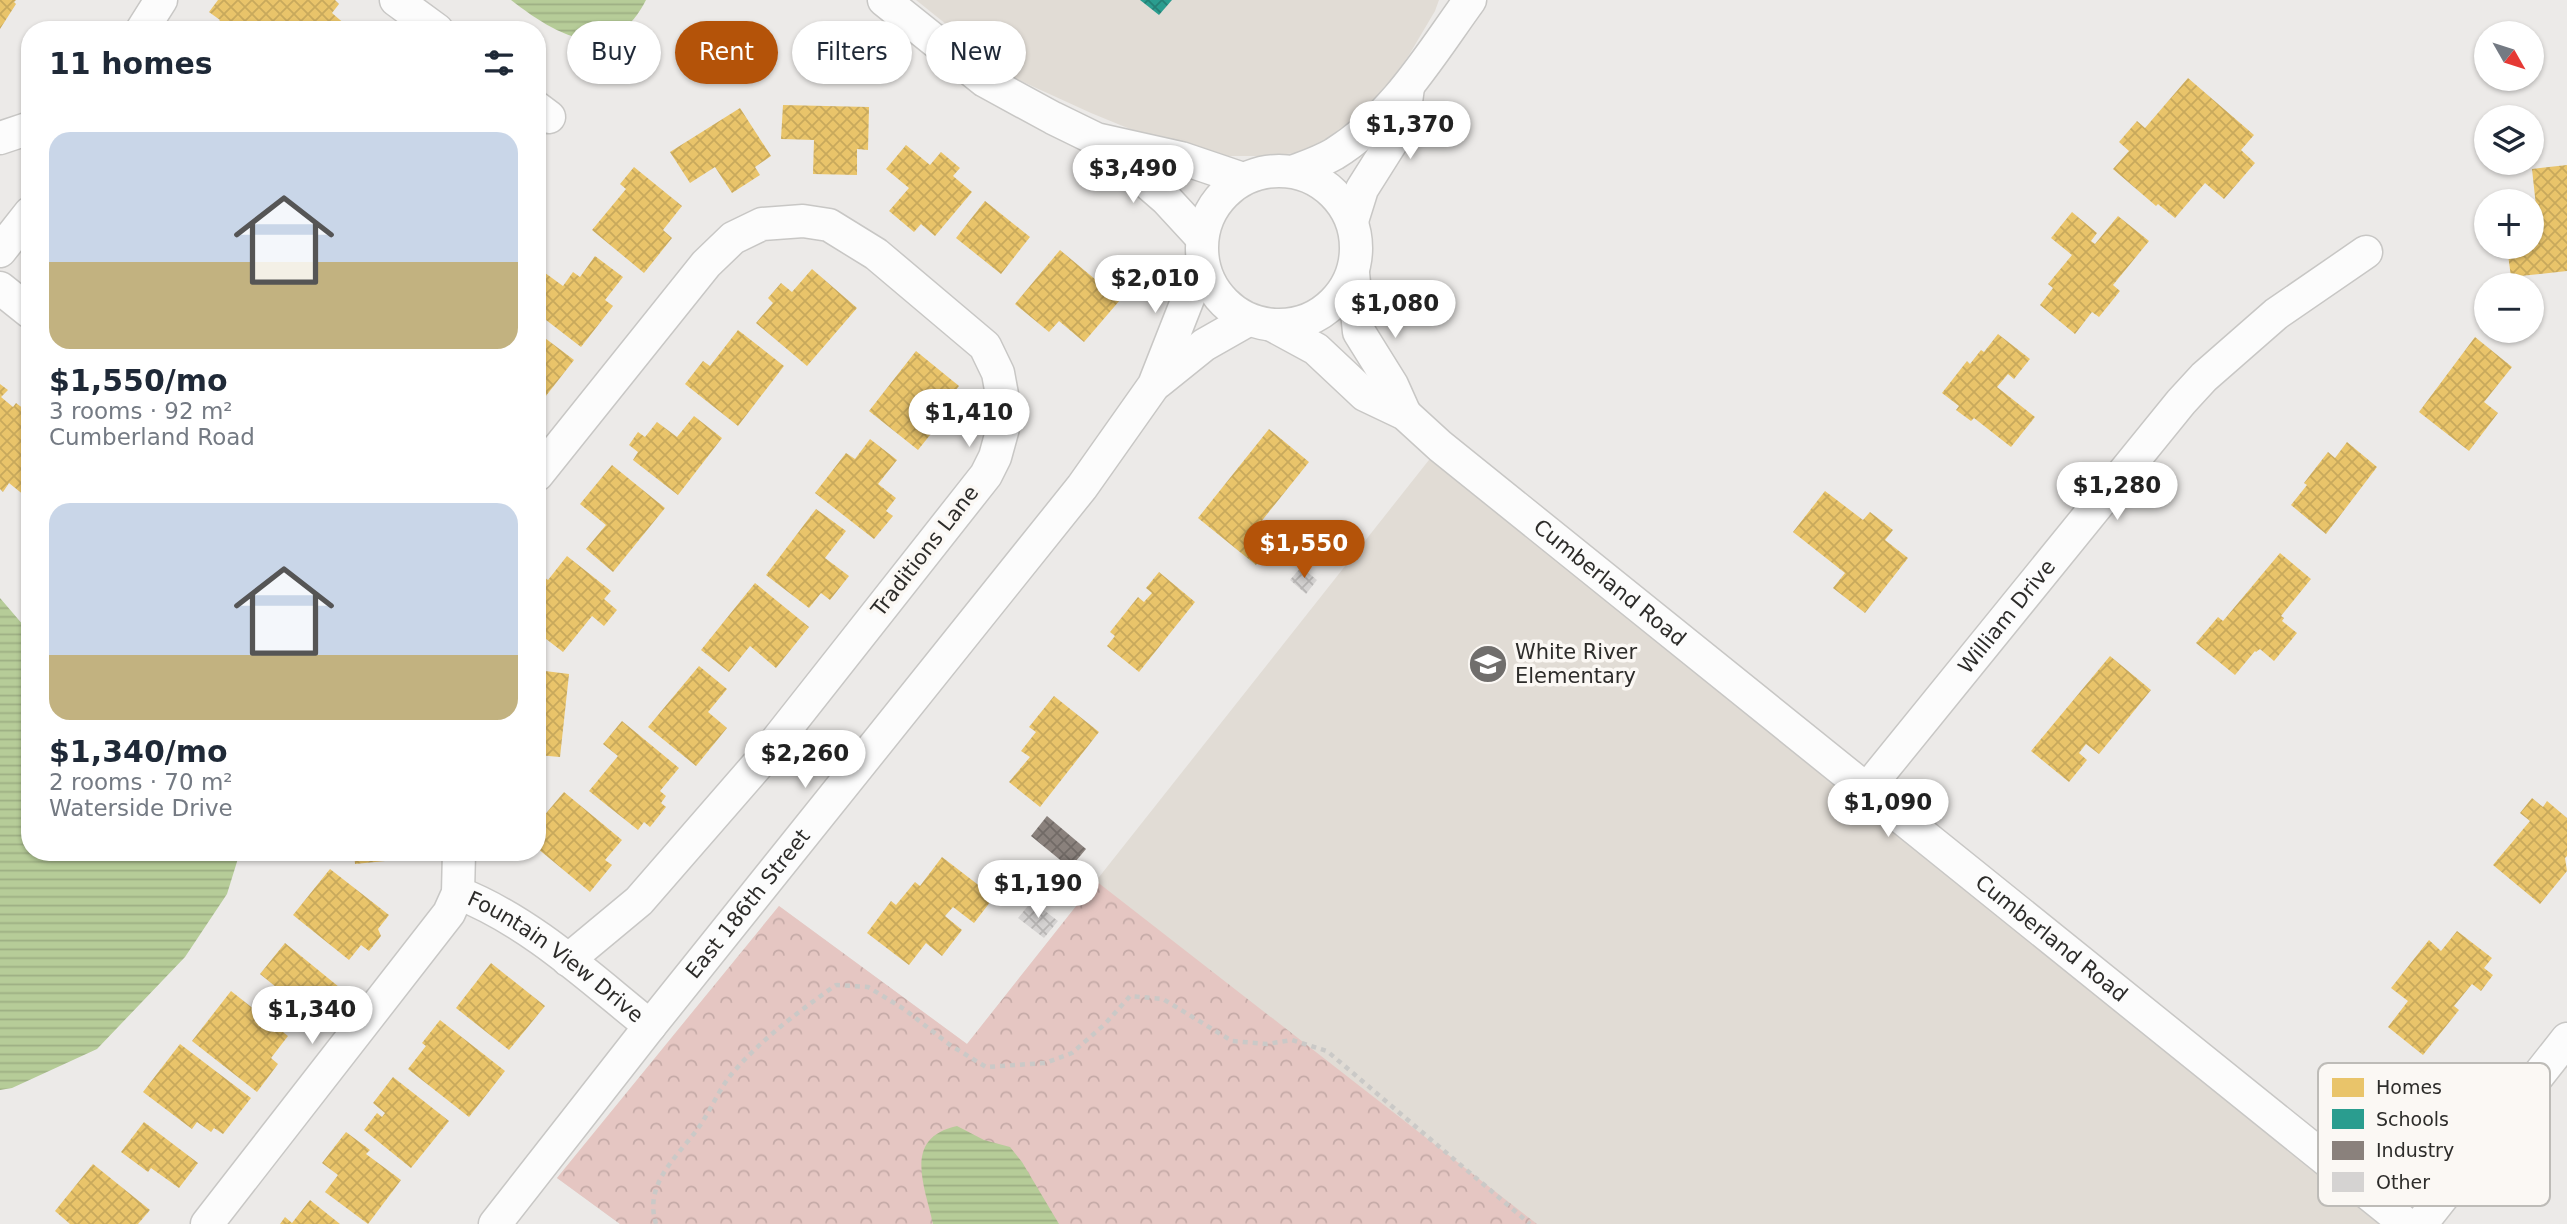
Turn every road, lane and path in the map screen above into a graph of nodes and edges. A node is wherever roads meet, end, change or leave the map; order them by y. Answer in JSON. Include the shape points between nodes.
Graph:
{"nodes":[{"id":1,"x":161,"y":0,"type":"edge"},
{"id":2,"x":396,"y":0,"type":"edge"},
{"id":3,"x":884,"y":0,"type":"edge"},
{"id":4,"x":1470,"y":0,"type":"edge"},
{"id":5,"x":148,"y":21,"type":"edge"},
{"id":6,"x":425,"y":21,"type":"edge"},
{"id":7,"x":1408,"y":87,"type":"junction"},
{"id":8,"x":21,"y":131,"type":"edge"},
{"id":9,"x":0,"y":138,"type":"edge"},
{"id":10,"x":1097,"y":139,"type":"junction"},
{"id":11,"x":1295,"y":172,"type":"junction"},
{"id":12,"x":1243,"y":179,"type":"junction"},
{"id":13,"x":1352,"y":221,"type":"junction"},
{"id":14,"x":21,"y":224,"type":"edge"},
{"id":15,"x":0,"y":251,"type":"edge"},
{"id":16,"x":1202,"y":251,"type":"junction"},
{"id":17,"x":2366,"y":252,"type":"dead end"},
{"id":18,"x":1353,"y":273,"type":"junction"},
{"id":19,"x":0,"y":288,"type":"edge"},
{"id":20,"x":21,"y":305,"type":"edge"},
{"id":21,"x":1260,"y":322,"type":"junction"},
{"id":22,"x":1154,"y":385,"type":"junction"},
{"id":23,"x":1405,"y":414,"type":"junction"},
{"id":24,"x":546,"y":464,"type":"edge"},
{"id":25,"x":1867,"y":789,"type":"junction"},
{"id":26,"x":459,"y":861,"type":"edge"},
{"id":27,"x":458,"y":893,"type":"junction"},
{"id":28,"x":568,"y":960,"type":"junction"},
{"id":29,"x":650,"y":1026,"type":"junction"},
{"id":30,"x":2567,"y":1039,"type":"edge"},
{"id":31,"x":2548,"y":1063,"type":"edge"},
{"id":32,"x":2318,"y":1153,"type":"edge"},
{"id":33,"x":2384,"y":1206,"type":"edge"},
{"id":34,"x":2435,"y":1206,"type":"edge"},
{"id":35,"x":207,"y":1224,"type":"edge"},
{"id":36,"x":495,"y":1224,"type":"edge"},
{"id":37,"x":656,"y":1224,"type":"edge"},
{"id":38,"x":1530,"y":1224,"type":"edge"},
{"id":39,"x":2406,"y":1224,"type":"edge"},
{"id":40,"x":2421,"y":1224,"type":"edge"}],
"edges":[{"from":1,"to":5,"type":"street"},
{"from":2,"to":6,"type":"street"},
{"from":3,"to":10,"type":"street","via":[[985,81]]},
{"from":4,"to":7,"type":"street"},
{"from":7,"to":11,"type":"street","via":[[1354,140]]},
{"from":7,"to":13,"type":"street","via":[[1403,124],[1362,189]]},
{"from":8,"to":9,"type":"street"},
{"from":10,"to":12,"type":"street","via":[[1181,158]]},
{"from":10,"to":16,"type":"street","via":[[1166,199]]},
{"from":11,"to":12,"type":"street","via":[[1268,171]]},
{"from":11,"to":13,"type":"street","via":[[1319,181],[1339,198]]},
{"from":12,"to":16,"type":"street","via":[[1223,194],[1209,214]]},
{"from":13,"to":18,"type":"street","via":[[1357,247]]},
{"from":14,"to":15,"type":"street"},
{"from":16,"to":21,"type":"street","via":[[1211,287],[1227,306]]},
{"from":16,"to":22,"type":"street","name":"East 186th Street"},
{"from":17,"to":25,"type":"street","name":"William Drive","via":[[2276,314],[2204,377]]},
{"from":18,"to":21,"type":"street","via":[[1340,296],[1320,314],[1297,323]]},
{"from":18,"to":23,"type":"street","name":"Cumberland Road","via":[[1359,332]]},
{"from":19,"to":20,"type":"street"},
{"from":21,"to":22,"type":"street","name":"East 186th Street","via":[[1204,345]]},
{"from":21,"to":23,"type":"street","name":"Cumberland Road","via":[[1317,349],[1365,395]]},
{"from":22,"to":29,"type":"street","name":"East 186th Street","via":[[1082,487]]},
{"from":23,"to":25,"type":"street","name":"Cumberland Road"},
{"from":24,"to":28,"type":"street","name":"Traditions Lane","via":[[706,264],[733,238],[762,224],[803,221],[829,225],[876,254],[985,346],[998,373],[1003,400],[1003,428],[986,475],[750,773],[639,901]]},
{"from":25,"to":32,"type":"street","name":"Cumberland Road"},
{"from":26,"to":27,"type":"street"},
{"from":27,"to":28,"type":"street","name":"Fountain View Drive","via":[[502,913]]},
{"from":27,"to":35,"type":"street","via":[[449,913]]},
{"from":28,"to":29,"type":"street","name":"Fountain View Drive"},
{"from":29,"to":36,"type":"street","name":"East 186th Street"},
{"from":30,"to":31,"type":"street"},
{"from":33,"to":39,"type":"street","name":"Cumberland Road"},
{"from":34,"to":40,"type":"street"},
{"from":37,"to":38,"type":"path","via":[[652,1210],[656,1183],[728,1078],[759,1044],[836,985],[868,987],[986,1067],[1045,1063],[1072,1053],[1130,996],[1163,999],[1231,1041],[1267,1044],[1292,1040],[1327,1051]]}]}
